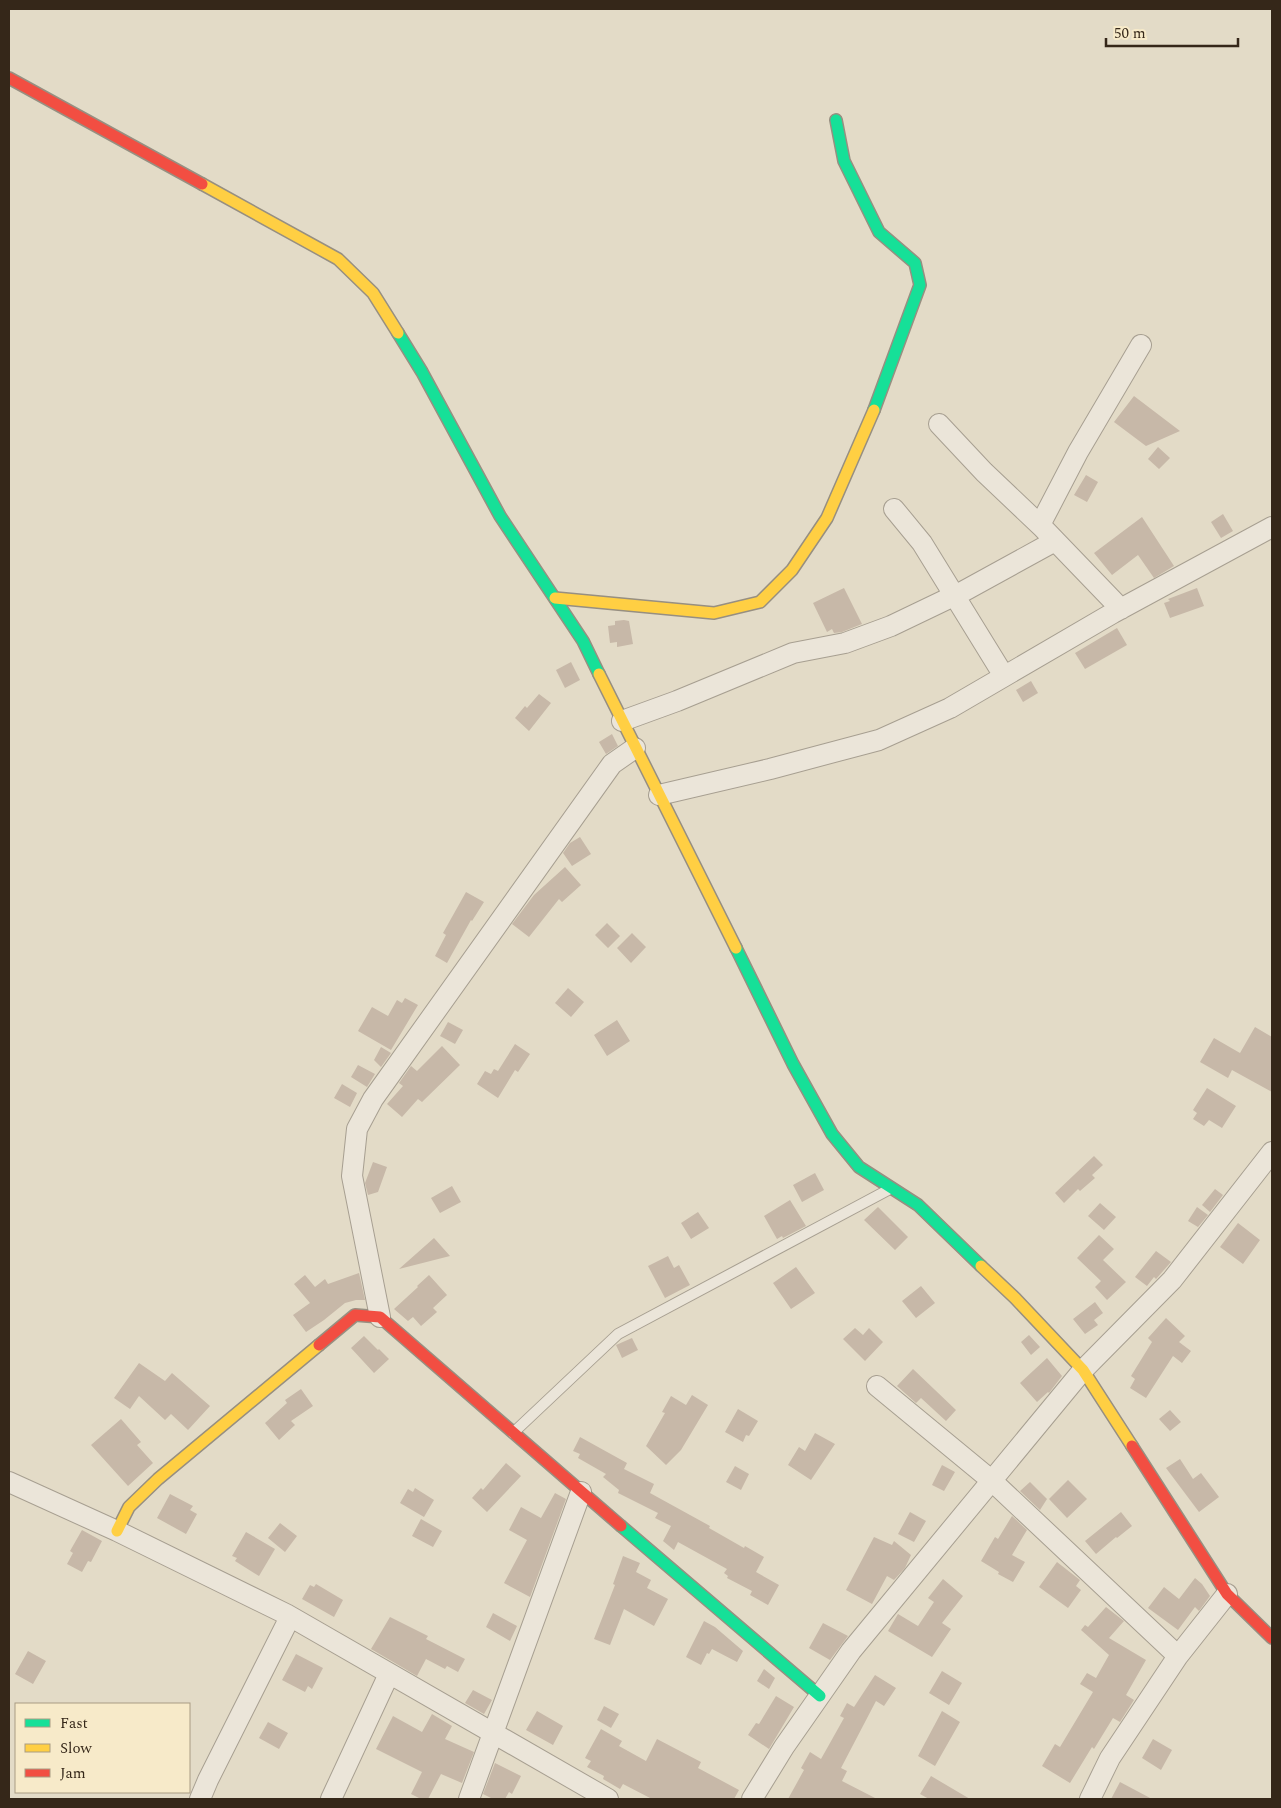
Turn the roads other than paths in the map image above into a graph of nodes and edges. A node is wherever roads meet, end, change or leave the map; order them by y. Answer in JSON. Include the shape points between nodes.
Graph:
{"nodes":[{"id":1,"x":9,"y":78,"type":"edge"},
{"id":2,"x":836,"y":120,"type":"dead end"},
{"id":3,"x":1142,"y":345,"type":"dead end"},
{"id":4,"x":939,"y":424,"type":"dead end"},
{"id":5,"x":894,"y":510,"type":"dead end"},
{"id":6,"x":1040,"y":525,"type":"junction"},
{"id":7,"x":1272,"y":527,"type":"edge"},
{"id":8,"x":1056,"y":541,"type":"junction"},
{"id":9,"x":954,"y":595,"type":"junction"},
{"id":10,"x":554,"y":598,"type":"junction"},
{"id":11,"x":1121,"y":609,"type":"junction"},
{"id":12,"x":1004,"y":676,"type":"junction"},
{"id":13,"x":622,"y":721,"type":"junction"},
{"id":14,"x":635,"y":748,"type":"junction"},
{"id":15,"x":659,"y":795,"type":"junction"},
{"id":16,"x":1272,"y":1152,"type":"edge"},
{"id":17,"x":891,"y":1188,"type":"junction"},
{"id":18,"x":380,"y":1317,"type":"junction"},
{"id":19,"x":1083,"y":1370,"type":"junction"},
{"id":20,"x":877,"y":1386,"type":"dead end"},
{"id":21,"x":512,"y":1433,"type":"junction"},
{"id":22,"x":991,"y":1480,"type":"junction"},
{"id":23,"x":9,"y":1482,"type":"edge"},
{"id":24,"x":581,"y":1492,"type":"junction"},
{"id":25,"x":117,"y":1531,"type":"junction"},
{"id":26,"x":1227,"y":1594,"type":"junction"},
{"id":27,"x":290,"y":1617,"type":"junction"},
{"id":28,"x":1272,"y":1638,"type":"edge"},
{"id":29,"x":1178,"y":1656,"type":"junction"},
{"id":30,"x":389,"y":1674,"type":"junction"},
{"id":31,"x":820,"y":1696,"type":"junction"},
{"id":32,"x":494,"y":1734,"type":"junction"},
{"id":33,"x":200,"y":1799,"type":"edge"},
{"id":34,"x":331,"y":1799,"type":"edge"},
{"id":35,"x":469,"y":1799,"type":"edge"},
{"id":36,"x":608,"y":1799,"type":"edge"},
{"id":37,"x":752,"y":1799,"type":"edge"},
{"id":38,"x":1090,"y":1799,"type":"edge"}],
"edges":[{"from":1,"to":10,"type":"street","via":[[338,259],[373,293],[422,372],[500,516]]},
{"from":2,"to":10,"type":"street","via":[[844,160],[879,232],[915,263],[920,285],[877,404],[827,518],[792,570],[760,602],[714,613]]},
{"from":3,"to":6,"type":"street","via":[[1078,452]]},
{"from":4,"to":6,"type":"street"},
{"from":5,"to":9,"type":"street","via":[[922,543]]},
{"from":6,"to":8,"type":"street"},
{"from":7,"to":11,"type":"street"},
{"from":8,"to":9,"type":"street"},
{"from":8,"to":11,"type":"street"},
{"from":9,"to":12,"type":"street"},
{"from":9,"to":13,"type":"street","via":[[882,629],[844,643],[793,653]]},
{"from":10,"to":13,"type":"street","via":[[583,641]]},
{"from":11,"to":12,"type":"street"},
{"from":12,"to":15,"type":"street","via":[[950,708],[879,740]]},
{"from":13,"to":14,"type":"street"},
{"from":14,"to":15,"type":"street"},
{"from":14,"to":18,"type":"street","via":[[612,764],[373,1099],[357,1129],[352,1176]]},
{"from":15,"to":17,"type":"street","via":[[793,1064],[832,1134],[859,1167]]},
{"from":16,"to":19,"type":"street","via":[[1172,1280]]},
{"from":17,"to":19,"type":"street","via":[[918,1205],[1015,1298]]},
{"from":17,"to":21,"type":"lane","via":[[618,1334]]},
{"from":18,"to":21,"type":"street"},
{"from":18,"to":25,"type":"street","via":[[356,1315],[158,1479],[129,1508]]},
{"from":19,"to":22,"type":"street"},
{"from":19,"to":26,"type":"street"},
{"from":20,"to":22,"type":"street"},
{"from":21,"to":24,"type":"street"},
{"from":22,"to":29,"type":"street"},
{"from":22,"to":31,"type":"street","via":[[851,1651]]},
{"from":23,"to":25,"type":"street"},
{"from":24,"to":31,"type":"street"},
{"from":24,"to":32,"type":"street"},
{"from":25,"to":27,"type":"street"},
{"from":26,"to":28,"type":"street"},
{"from":26,"to":29,"type":"street"},
{"from":27,"to":30,"type":"street"},
{"from":27,"to":33,"type":"street"},
{"from":29,"to":38,"type":"street","via":[[1110,1758]]},
{"from":30,"to":32,"type":"street"},
{"from":30,"to":34,"type":"street"},
{"from":31,"to":37,"type":"street"},
{"from":32,"to":35,"type":"street"},
{"from":32,"to":36,"type":"street"}]}
